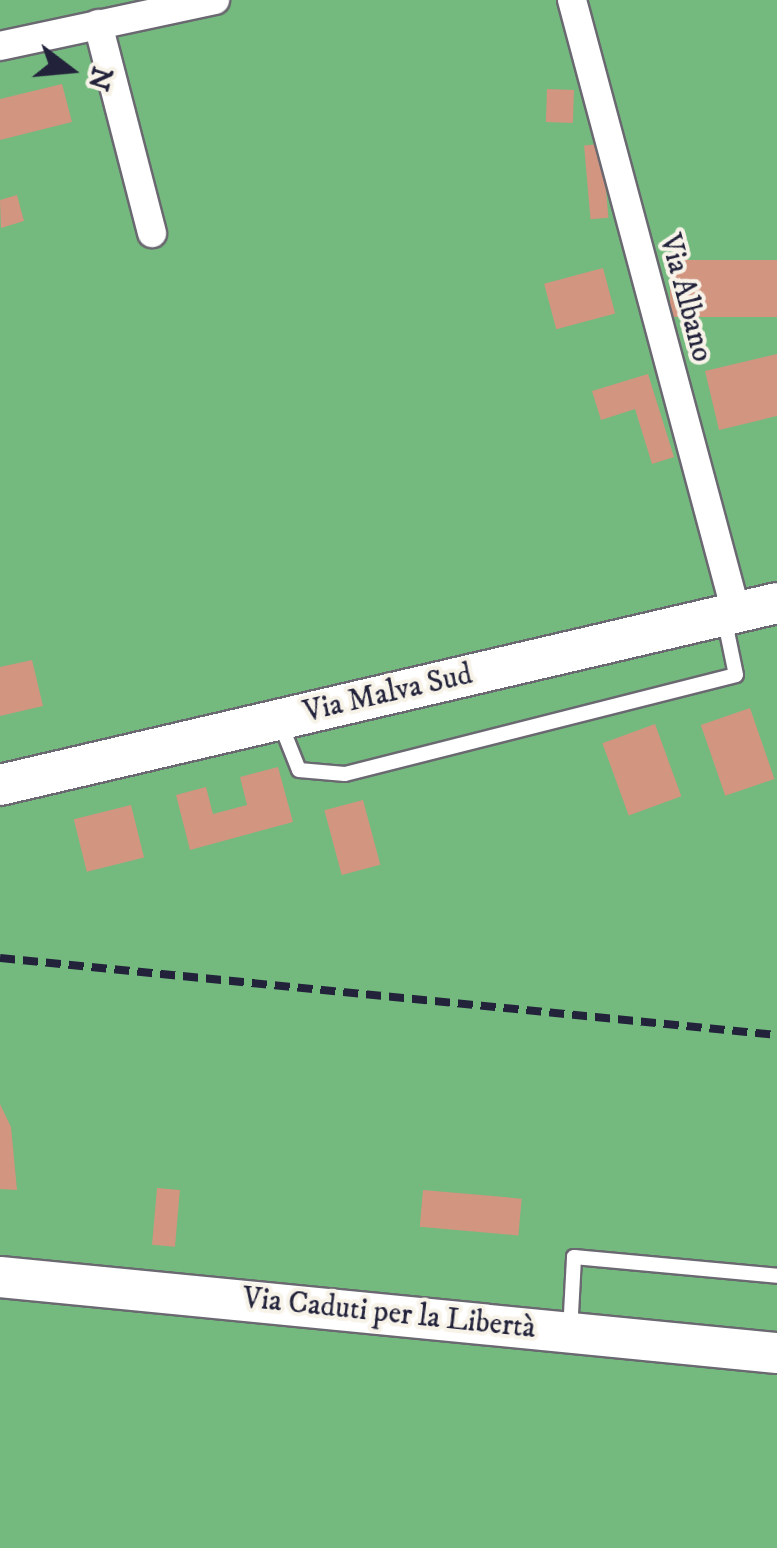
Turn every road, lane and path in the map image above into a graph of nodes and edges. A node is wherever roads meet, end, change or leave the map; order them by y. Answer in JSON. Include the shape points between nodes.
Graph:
{"nodes":[{"id":1,"x":215,"y":0,"type":"edge"},
{"id":2,"x":572,"y":0,"type":"edge"},
{"id":3,"x":98,"y":24,"type":"junction"},
{"id":4,"x":0,"y":46,"type":"edge"},
{"id":5,"x":152,"y":233,"type":"dead end"},
{"id":6,"x":777,"y":603,"type":"edge"},
{"id":7,"x":730,"y":614,"type":"junction"},
{"id":8,"x":280,"y":719,"type":"junction"},
{"id":9,"x":0,"y":784,"type":"edge"},
{"id":10,"x":777,"y":1276,"type":"edge"},
{"id":11,"x":0,"y":1277,"type":"edge"},
{"id":12,"x":570,"y":1332,"type":"junction"},
{"id":13,"x":777,"y":1353,"type":"edge"}],
"edges":[{"from":1,"to":3,"type":"street"},
{"from":2,"to":7,"type":"street","name":"Via Albano"},
{"from":3,"to":4,"type":"street"},
{"from":3,"to":5,"type":"street"},
{"from":6,"to":7,"type":"street","name":"Via Malva Sud"},
{"from":7,"to":8,"type":"street","name":"Via Malva Sud"},
{"from":7,"to":8,"type":"lane","via":[[736,675],[345,774],[299,770]]},
{"from":8,"to":9,"type":"street","name":"Via Malva Sud"},
{"from":10,"to":12,"type":"lane","via":[[574,1256]]},
{"from":11,"to":12,"type":"street","name":"Via Caduti per la Libertà"},
{"from":12,"to":13,"type":"street","name":"Via Caduti per la Libertà"}]}
